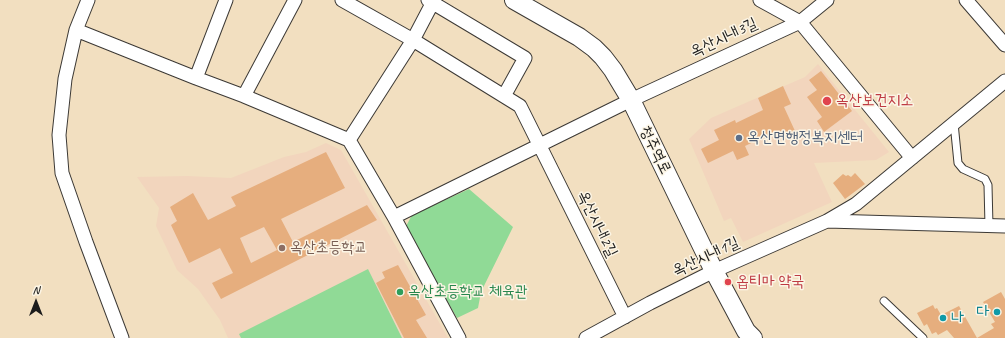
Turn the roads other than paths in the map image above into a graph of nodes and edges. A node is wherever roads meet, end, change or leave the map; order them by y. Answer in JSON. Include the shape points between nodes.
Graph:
{"nodes":[{"id":1,"x":88,"y":0,"type":"edge"},
{"id":2,"x":226,"y":0,"type":"edge"},
{"id":3,"x":295,"y":0,"type":"edge"},
{"id":4,"x":342,"y":0,"type":"edge"},
{"id":5,"x":760,"y":0,"type":"edge"},
{"id":6,"x":827,"y":0,"type":"edge"},
{"id":7,"x":966,"y":0,"type":"edge"},
{"id":8,"x":432,"y":1,"type":"edge"},
{"id":9,"x":523,"y":3,"type":"edge"},
{"id":10,"x":800,"y":22,"type":"junction"},
{"id":11,"x":76,"y":30,"type":"junction"},
{"id":12,"x":413,"y":40,"type":"junction"},
{"id":13,"x":1005,"y":45,"type":"edge"},
{"id":14,"x":196,"y":78,"type":"junction"},
{"id":15,"x":1005,"y":81,"type":"edge"},
{"id":16,"x":244,"y":96,"type":"junction"},
{"id":17,"x":504,"y":96,"type":"junction"},
{"id":18,"x":631,"y":100,"type":"junction"},
{"id":19,"x":954,"y":123,"type":"junction"},
{"id":20,"x":349,"y":140,"type":"junction"},
{"id":21,"x":540,"y":145,"type":"junction"},
{"id":22,"x":912,"y":158,"type":"junction"},
{"id":23,"x":394,"y":218,"type":"junction"},
{"id":24,"x":828,"y":221,"type":"junction"},
{"id":25,"x":989,"y":226,"type":"junction"},
{"id":26,"x":1005,"y":226,"type":"edge"},
{"id":27,"x":714,"y":271,"type":"junction"},
{"id":28,"x":884,"y":302,"type":"dead end"},
{"id":29,"x":624,"y":317,"type":"junction"},
{"id":30,"x":122,"y":338,"type":"edge"},
{"id":31,"x":459,"y":338,"type":"edge"},
{"id":32,"x":586,"y":338,"type":"edge"},
{"id":33,"x":753,"y":338,"type":"edge"},
{"id":34,"x":923,"y":338,"type":"edge"}],
"edges":[{"from":1,"to":11,"type":"street"},
{"from":2,"to":14,"type":"street"},
{"from":3,"to":16,"type":"street"},
{"from":4,"to":12,"type":"street","name":"옥산시내2길"},
{"from":5,"to":10,"type":"street"},
{"from":6,"to":10,"type":"street","name":"옥산시내3길"},
{"from":7,"to":13,"type":"street"},
{"from":8,"to":12,"type":"street"},
{"from":8,"to":17,"type":"street","via":[[525,58]]},
{"from":9,"to":18,"type":"main road","name":"청주역로","via":[[594,48],[613,70]]},
{"from":10,"to":18,"type":"street","name":"옥산시내3길"},
{"from":10,"to":22,"type":"street"},
{"from":11,"to":14,"type":"street"},
{"from":11,"to":30,"type":"street","via":[[65,79],[59,135],[62,173]]},
{"from":12,"to":17,"type":"street","name":"옥산시내2길"},
{"from":12,"to":20,"type":"street"},
{"from":14,"to":16,"type":"street"},
{"from":15,"to":19,"type":"street","name":"옥산시내1길"},
{"from":16,"to":20,"type":"street"},
{"from":17,"to":21,"type":"street","name":"옥산시내2길","via":[[520,106]]},
{"from":18,"to":21,"type":"street"},
{"from":18,"to":27,"type":"main road","name":"청주역로"},
{"from":19,"to":22,"type":"street","name":"옥산시내1길"},
{"from":19,"to":25,"type":"lane","via":[[958,163],[963,169],[985,179],[988,184]]},
{"from":20,"to":23,"type":"street"},
{"from":21,"to":23,"type":"street"},
{"from":21,"to":29,"type":"street","name":"옥산시내2길"},
{"from":22,"to":24,"type":"street","name":"옥산시내1길","via":[[856,204]]},
{"from":23,"to":31,"type":"street"},
{"from":24,"to":25,"type":"street","name":"옥산시내1길"},
{"from":24,"to":27,"type":"street","name":"옥산시내1길"},
{"from":25,"to":26,"type":"street","name":"옥산시내1길"},
{"from":27,"to":29,"type":"street","name":"옥산시내1길"},
{"from":27,"to":33,"type":"main road","name":"청주역로","via":[[746,331]]},
{"from":28,"to":34,"type":"lane"},
{"from":29,"to":32,"type":"street","name":"옥산시내1길","via":[[603,332]]}]}
